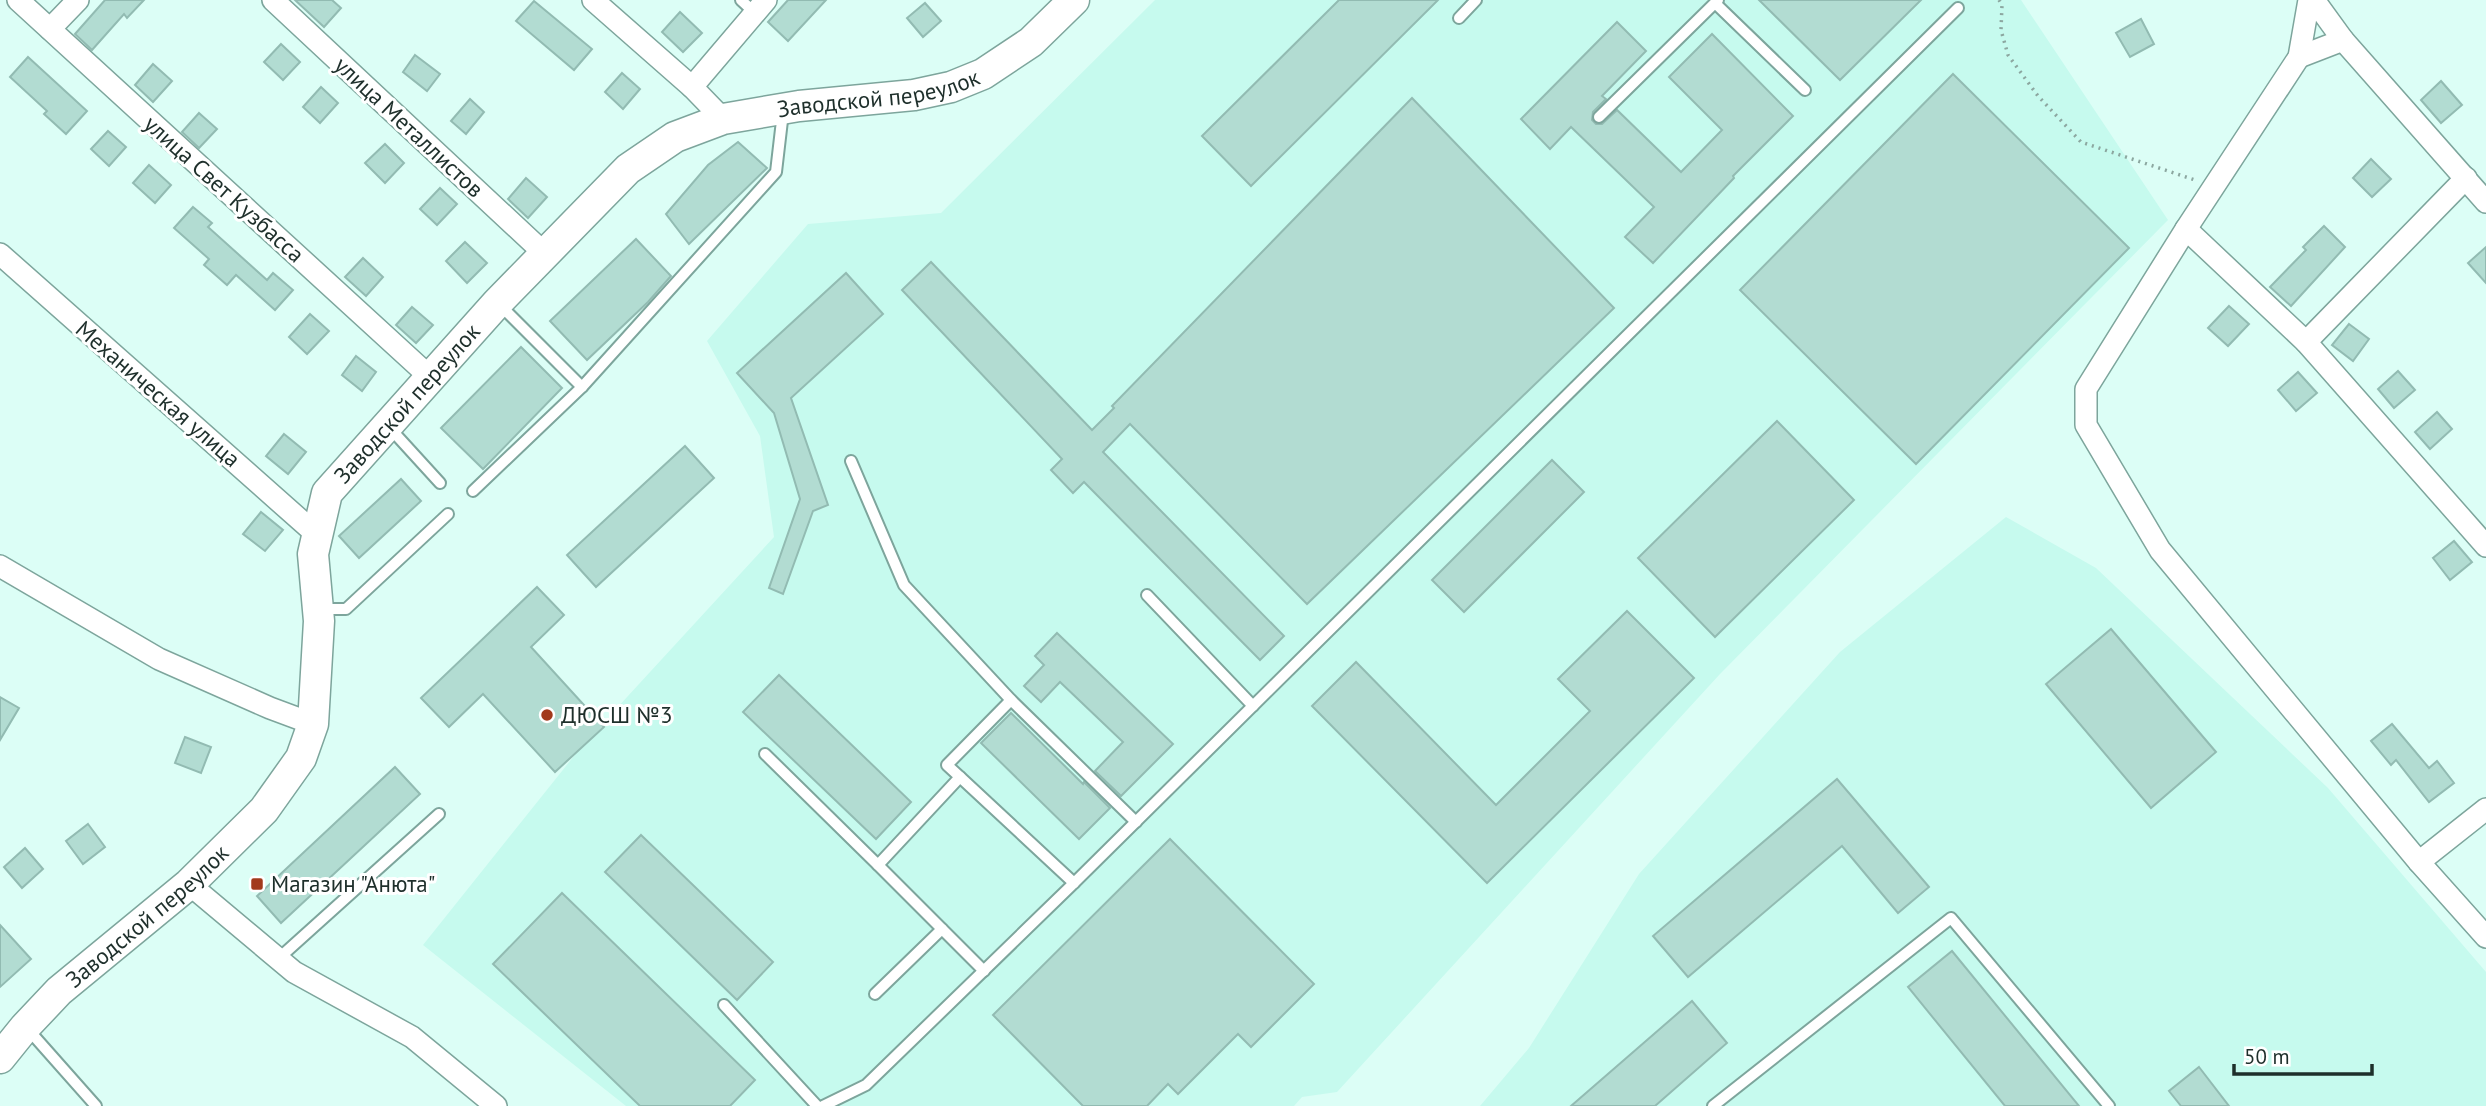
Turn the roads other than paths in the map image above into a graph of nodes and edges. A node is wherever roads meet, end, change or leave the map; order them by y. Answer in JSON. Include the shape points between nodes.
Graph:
{"nodes":[{"id":1,"x":18,"y":0,"type":"edge"},
{"id":2,"x":78,"y":0,"type":"edge"},
{"id":3,"x":273,"y":0,"type":"edge"},
{"id":4,"x":593,"y":0,"type":"edge"},
{"id":5,"x":1074,"y":0,"type":"edge"},
{"id":6,"x":1476,"y":0,"type":"edge"},
{"id":7,"x":2312,"y":0,"type":"edge"},
{"id":8,"x":1717,"y":2,"type":"edge"},
{"id":9,"x":754,"y":4,"type":"edge"},
{"id":10,"x":1958,"y":8,"type":"dead end"},
{"id":11,"x":1459,"y":18,"type":"dead end"},
{"id":12,"x":50,"y":29,"type":"junction"},
{"id":13,"x":2343,"y":40,"type":"junction"},
{"id":14,"x":2299,"y":57,"type":"junction"},
{"id":15,"x":692,"y":87,"type":"junction"},
{"id":16,"x":1805,"y":90,"type":"dead end"},
{"id":17,"x":784,"y":109,"type":"junction"},
{"id":18,"x":1599,"y":117,"type":"dead end"},
{"id":19,"x":723,"y":119,"type":"junction"},
{"id":20,"x":2466,"y":178,"type":"junction"},
{"id":21,"x":2486,"y":202,"type":"edge"},
{"id":22,"x":2186,"y":229,"type":"junction"},
{"id":23,"x":0,"y":254,"type":"edge"},
{"id":24,"x":545,"y":254,"type":"junction"},
{"id":25,"x":497,"y":303,"type":"junction"},
{"id":26,"x":2306,"y":342,"type":"junction"},
{"id":27,"x":430,"y":377,"type":"junction"},
{"id":28,"x":582,"y":387,"type":"junction"},
{"id":29,"x":387,"y":425,"type":"junction"},
{"id":30,"x":850,"y":461,"type":"dead end"},
{"id":31,"x":440,"y":483,"type":"dead end"},
{"id":32,"x":473,"y":491,"type":"dead end"},
{"id":33,"x":448,"y":514,"type":"dead end"},
{"id":34,"x":316,"y":534,"type":"junction"},
{"id":35,"x":2486,"y":546,"type":"edge"},
{"id":36,"x":0,"y":566,"type":"edge"},
{"id":37,"x":1147,"y":595,"type":"dead end"},
{"id":38,"x":318,"y":609,"type":"junction"},
{"id":39,"x":1011,"y":700,"type":"junction"},
{"id":40,"x":1254,"y":706,"type":"junction"},
{"id":41,"x":313,"y":724,"type":"junction"},
{"id":42,"x":765,"y":754,"type":"dead end"},
{"id":43,"x":961,"y":778,"type":"junction"},
{"id":44,"x":2486,"y":809,"type":"edge"},
{"id":45,"x":439,"y":814,"type":"dead end"},
{"id":46,"x":1136,"y":822,"type":"junction"},
{"id":47,"x":2419,"y":862,"type":"junction"},
{"id":48,"x":878,"y":865,"type":"junction"},
{"id":49,"x":1074,"y":883,"type":"junction"},
{"id":50,"x":189,"y":884,"type":"junction"},
{"id":51,"x":942,"y":929,"type":"junction"},
{"id":52,"x":2486,"y":937,"type":"edge"},
{"id":53,"x":278,"y":959,"type":"junction"},
{"id":54,"x":984,"y":971,"type":"junction"},
{"id":55,"x":875,"y":994,"type":"dead end"},
{"id":56,"x":724,"y":1005,"type":"dead end"},
{"id":57,"x":25,"y":1027,"type":"junction"},
{"id":58,"x":0,"y":1058,"type":"edge"},
{"id":59,"x":96,"y":1106,"type":"edge"},
{"id":60,"x":496,"y":1106,"type":"edge"},
{"id":61,"x":817,"y":1106,"type":"edge"},
{"id":62,"x":823,"y":1106,"type":"edge"},
{"id":63,"x":1713,"y":1106,"type":"edge"},
{"id":64,"x":2109,"y":1106,"type":"edge"}],
"edges":[{"from":1,"to":12,"type":"street","name":"улица Свет Кузбасса"},
{"from":2,"to":12,"type":"street"},
{"from":3,"to":24,"type":"street","name":"улица Металлистов"},
{"from":4,"to":15,"type":"street"},
{"from":5,"to":17,"type":"main road","name":"Заводской переулок","via":[[1031,43],[983,74],[951,87]]},
{"from":6,"to":11,"type":"lane"},
{"from":7,"to":13,"type":"street"},
{"from":7,"to":14,"type":"street"},
{"from":8,"to":16,"type":"lane"},
{"from":8,"to":18,"type":"lane"},
{"from":9,"to":15,"type":"street"},
{"from":10,"to":40,"type":"lane"},
{"from":12,"to":27,"type":"street","name":"улица Свет Кузбасса"},
{"from":13,"to":14,"type":"street"},
{"from":13,"to":20,"type":"street"},
{"from":14,"to":22,"type":"street"},
{"from":15,"to":19,"type":"street"},
{"from":17,"to":19,"type":"main road","name":"Заводской переулок"},
{"from":17,"to":28,"type":"lane","via":[[776,172]]},
{"from":19,"to":24,"type":"main road","name":"Заводской переулок","via":[[675,137],[628,169]]},
{"from":20,"to":21,"type":"street"},
{"from":20,"to":26,"type":"street"},
{"from":22,"to":26,"type":"street"},
{"from":22,"to":47,"type":"street","via":[[2086,389],[2086,425],[2160,550]]},
{"from":23,"to":34,"type":"street","name":"Механическая улица"},
{"from":24,"to":25,"type":"main road","name":"Заводской переулок"},
{"from":25,"to":27,"type":"main road","name":"Заводской переулок"},
{"from":25,"to":28,"type":"lane"},
{"from":26,"to":35,"type":"street"},
{"from":27,"to":29,"type":"main road","name":"Заводской переулок"},
{"from":28,"to":32,"type":"lane"},
{"from":29,"to":31,"type":"lane"},
{"from":29,"to":34,"type":"main road","name":"Заводской переулок","via":[[327,493]]},
{"from":30,"to":39,"type":"lane","via":[[904,585]]},
{"from":33,"to":38,"type":"lane","via":[[346,609]]},
{"from":34,"to":38,"type":"main road","name":"Заводской переулок","via":[[313,554]]},
{"from":36,"to":41,"type":"street","via":[[159,659]]},
{"from":37,"to":40,"type":"lane"},
{"from":38,"to":41,"type":"main road","name":"Заводской переулок"},
{"from":39,"to":43,"type":"lane","via":[[947,765]]},
{"from":39,"to":46,"type":"lane"},
{"from":40,"to":46,"type":"lane"},
{"from":41,"to":50,"type":"main road","name":"Заводской переулок","via":[[300,758],[264,810]]},
{"from":42,"to":48,"type":"lane"},
{"from":43,"to":48,"type":"lane"},
{"from":43,"to":49,"type":"lane"},
{"from":44,"to":47,"type":"street"},
{"from":45,"to":53,"type":"lane"},
{"from":46,"to":49,"type":"lane"},
{"from":47,"to":52,"type":"street"},
{"from":48,"to":51,"type":"lane"},
{"from":49,"to":54,"type":"lane"},
{"from":50,"to":53,"type":"street"},
{"from":50,"to":57,"type":"main road","name":"Заводской переулок","via":[[59,991]]},
{"from":51,"to":54,"type":"lane"},
{"from":51,"to":55,"type":"lane"},
{"from":53,"to":60,"type":"street","via":[[293,972],[412,1037]]},
{"from":54,"to":62,"type":"lane","via":[[866,1085]]},
{"from":56,"to":61,"type":"lane"},
{"from":57,"to":58,"type":"main road","name":"Заводской переулок"},
{"from":57,"to":59,"type":"lane"},
{"from":63,"to":64,"type":"lane","via":[[1951,918]]}]}
